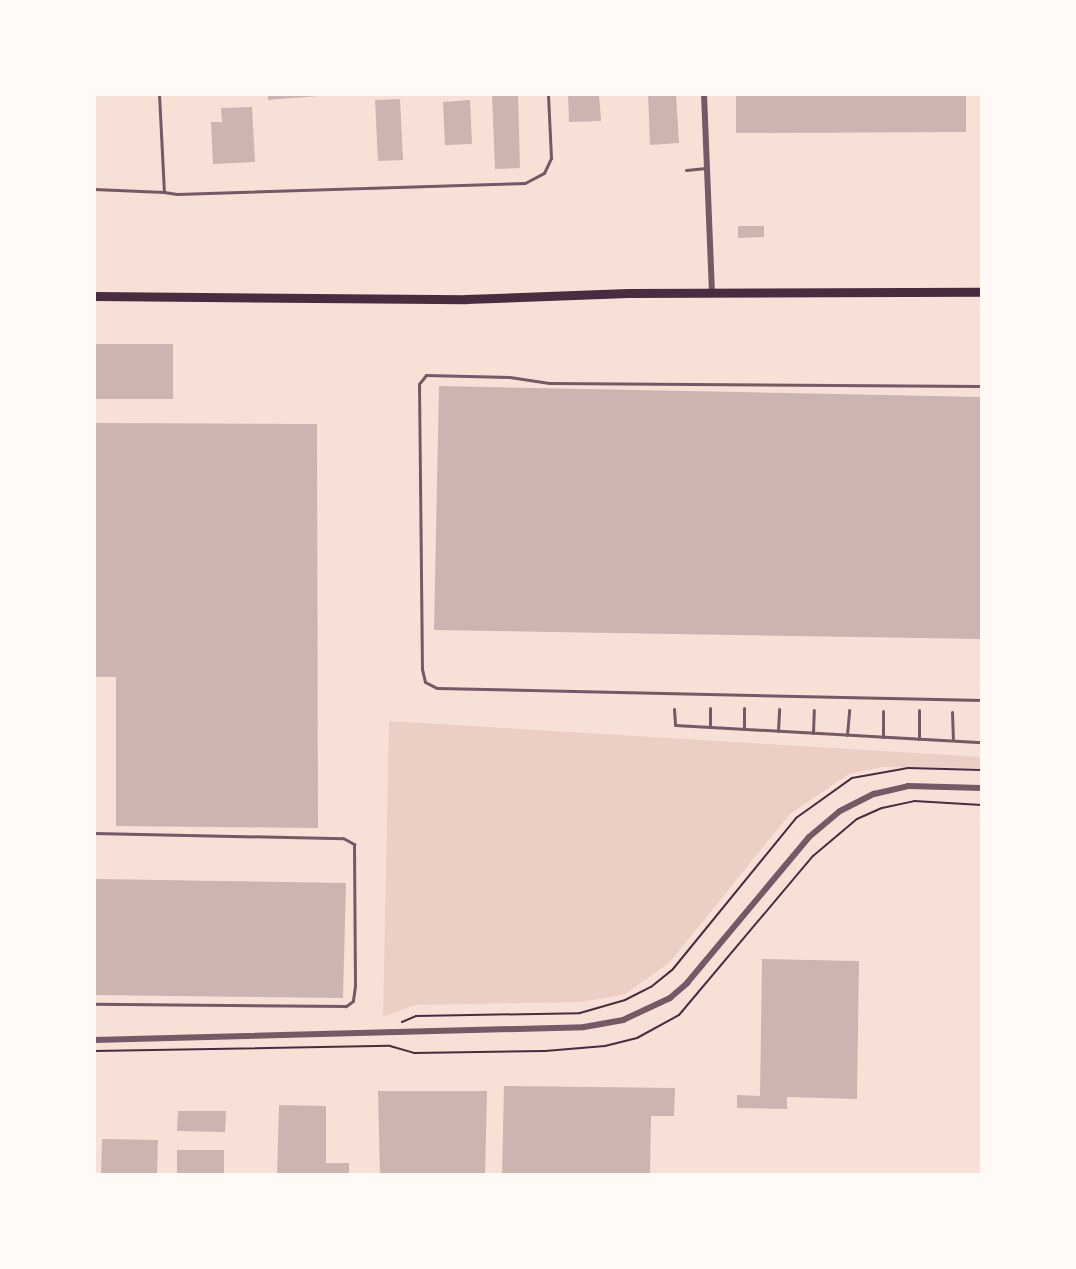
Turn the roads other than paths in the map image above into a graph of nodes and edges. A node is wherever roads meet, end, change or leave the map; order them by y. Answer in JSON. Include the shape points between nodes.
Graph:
{"nodes":[{"id":1,"x":159,"y":94,"type":"edge"},
{"id":2,"x":548,"y":94,"type":"edge"},
{"id":3,"x":704,"y":94,"type":"edge"},
{"id":4,"x":707,"y":168,"type":"junction"},
{"id":5,"x":686,"y":170,"type":"dead end"},
{"id":6,"x":94,"y":189,"type":"edge"},
{"id":7,"x":164,"y":192,"type":"junction"},
{"id":8,"x":982,"y":292,"type":"edge"},
{"id":9,"x":712,"y":293,"type":"junction"},
{"id":10,"x":94,"y":296,"type":"edge"},
{"id":11,"x":982,"y":386,"type":"edge"},
{"id":12,"x":982,"y":700,"type":"edge"},
{"id":13,"x":710,"y":708,"type":"dead end"},
{"id":14,"x":744,"y":708,"type":"dead end"},
{"id":15,"x":674,"y":709,"type":"dead end"},
{"id":16,"x":779,"y":709,"type":"dead end"},
{"id":17,"x":814,"y":710,"type":"dead end"},
{"id":18,"x":849,"y":710,"type":"dead end"},
{"id":19,"x":919,"y":710,"type":"dead end"},
{"id":20,"x":883,"y":711,"type":"dead end"},
{"id":21,"x":952,"y":712,"type":"dead end"},
{"id":22,"x":710,"y":727,"type":"junction"},
{"id":23,"x":744,"y":729,"type":"junction"},
{"id":24,"x":778,"y":731,"type":"junction"},
{"id":25,"x":813,"y":733,"type":"junction"},
{"id":26,"x":847,"y":735,"type":"junction"},
{"id":27,"x":883,"y":737,"type":"junction"},
{"id":28,"x":919,"y":739,"type":"junction"},
{"id":29,"x":953,"y":740,"type":"junction"},
{"id":30,"x":982,"y":742,"type":"edge"},
{"id":31,"x":982,"y":788,"type":"edge"},
{"id":32,"x":94,"y":833,"type":"edge"},
{"id":33,"x":94,"y":1004,"type":"edge"},
{"id":34,"x":94,"y":1040,"type":"edge"}],
"edges":[{"from":1,"to":7,"type":"lane"},
{"from":2,"to":7,"type":"lane","via":[[551,158],[544,173],[525,183]]},
{"from":3,"to":4,"type":"street"},
{"from":4,"to":5,"type":"lane"},
{"from":4,"to":9,"type":"street"},
{"from":6,"to":7,"type":"lane"},
{"from":8,"to":9,"type":"main road"},
{"from":9,"to":10,"type":"main road","via":[[466,299]]},
{"from":11,"to":12,"type":"lane","via":[[549,383],[426,375],[419,384],[425,682],[437,688]]},
{"from":13,"to":22,"type":"lane"},
{"from":14,"to":23,"type":"lane"},
{"from":15,"to":22,"type":"lane","via":[[675,725]]},
{"from":16,"to":24,"type":"lane"},
{"from":17,"to":25,"type":"lane"},
{"from":18,"to":26,"type":"lane"},
{"from":19,"to":28,"type":"lane"},
{"from":20,"to":27,"type":"lane"},
{"from":21,"to":29,"type":"lane"},
{"from":22,"to":23,"type":"lane"},
{"from":23,"to":24,"type":"lane"},
{"from":24,"to":25,"type":"lane"},
{"from":25,"to":26,"type":"lane"},
{"from":26,"to":27,"type":"lane"},
{"from":27,"to":28,"type":"lane"},
{"from":28,"to":29,"type":"lane"},
{"from":29,"to":30,"type":"lane"},
{"from":31,"to":34,"type":"street","via":[[908,786],[874,794],[840,811],[809,837],[687,983],[670,998],[623,1020],[505,1030]]},
{"from":32,"to":33,"type":"lane","via":[[343,838],[354,844],[355,884],[355,986],[353,1001],[346,1006]]}]}
